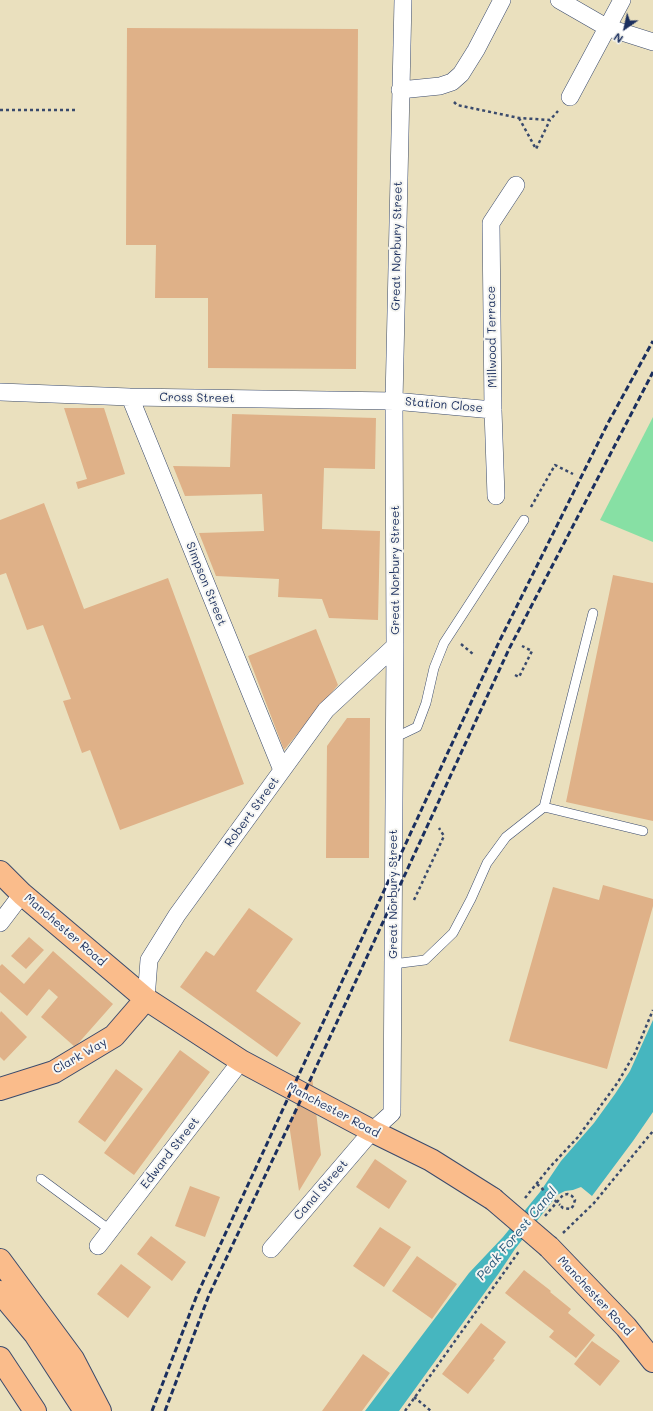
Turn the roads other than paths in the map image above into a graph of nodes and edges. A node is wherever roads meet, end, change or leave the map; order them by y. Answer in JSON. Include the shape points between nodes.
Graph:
{"nodes":[{"id":1,"x":403,"y":0,"type":"edge"},
{"id":2,"x":502,"y":0,"type":"edge"},
{"id":3,"x":559,"y":0,"type":"edge"},
{"id":4,"x":622,"y":0,"type":"edge"},
{"id":5,"x":606,"y":27,"type":"junction"},
{"id":6,"x":653,"y":42,"type":"edge"},
{"id":7,"x":400,"y":90,"type":"junction"},
{"id":8,"x":570,"y":97,"type":"road end"},
{"id":9,"x":516,"y":185,"type":"dead end"},
{"id":10,"x":0,"y":392,"type":"edge"},
{"id":11,"x":130,"y":397,"type":"junction"},
{"id":12,"x":394,"y":401,"type":"junction"},
{"id":13,"x":493,"y":410,"type":"junction"},
{"id":14,"x":496,"y":496,"type":"dead end"},
{"id":15,"x":524,"y":520,"type":"road end"},
{"id":16,"x":593,"y":613,"type":"dead end"},
{"id":17,"x":395,"y":646,"type":"junction"},
{"id":18,"x":394,"y":738,"type":"junction"},
{"id":19,"x":282,"y":770,"type":"junction"},
{"id":20,"x":544,"y":807,"type":"junction"},
{"id":21,"x":643,"y":831,"type":"dead end"},
{"id":22,"x":0,"y":872,"type":"edge"},
{"id":23,"x":22,"y":894,"type":"junction"},
{"id":24,"x":0,"y":923,"type":"edge"},
{"id":25,"x":393,"y":964,"type":"junction"},
{"id":26,"x":146,"y":1000,"type":"junction"},
{"id":27,"x":241,"y":1061,"type":"junction"},
{"id":28,"x":0,"y":1089,"type":"edge"},
{"id":29,"x":372,"y":1131,"type":"junction"},
{"id":30,"x":41,"y":1179,"type":"dead end"},
{"id":31,"x":110,"y":1230,"type":"junction"},
{"id":32,"x":98,"y":1246,"type":"dead end"},
{"id":33,"x":271,"y":1249,"type":"dead end"},
{"id":34,"x":0,"y":1260,"type":"edge"},
{"id":35,"x":0,"y":1292,"type":"edge"},
{"id":36,"x":0,"y":1358,"type":"edge"},
{"id":37,"x":653,"y":1361,"type":"edge"},
{"id":38,"x":35,"y":1411,"type":"edge"},
{"id":39,"x":85,"y":1411,"type":"edge"},
{"id":40,"x":100,"y":1411,"type":"edge"}],
"edges":[{"from":1,"to":7,"type":"street","name":"Great Norbury Street"},
{"from":2,"to":7,"type":"street","via":[[464,70],[452,82],[440,86]]},
{"from":3,"to":5,"type":"street"},
{"from":4,"to":5,"type":"street"},
{"from":5,"to":6,"type":"street"},
{"from":5,"to":8,"type":"street"},
{"from":7,"to":12,"type":"street","name":"Great Norbury Street"},
{"from":9,"to":13,"type":"street","name":"Millwood Terrace","via":[[491,223]]},
{"from":10,"to":11,"type":"street","name":"Cross Street"},
{"from":11,"to":12,"type":"street","name":"Cross Street"},
{"from":11,"to":19,"type":"street","name":"Simpson Street"},
{"from":12,"to":13,"type":"street","name":"Station Close"},
{"from":12,"to":17,"type":"street","name":"Great Norbury Street"},
{"from":13,"to":14,"type":"street","name":"Millwood Terrace"},
{"from":15,"to":18,"type":"lane","via":[[444,643],[417,727]]},
{"from":16,"to":20,"type":"lane"},
{"from":17,"to":18,"type":"street","name":"Great Norbury Street"},
{"from":17,"to":19,"type":"street","name":"Robert Street","via":[[326,710]]},
{"from":18,"to":25,"type":"street","name":"Great Norbury Street"},
{"from":19,"to":26,"type":"street","name":"Robert Street","via":[[177,915],[149,960]]},
{"from":20,"to":21,"type":"lane"},
{"from":20,"to":25,"type":"lane","via":[[506,837],[487,863],[453,933],[424,960]]},
{"from":22,"to":23,"type":"main road","name":"Manchester Road"},
{"from":23,"to":24,"type":"street"},
{"from":23,"to":26,"type":"main road","name":"Manchester Road"},
{"from":25,"to":29,"type":"street","name":"Great Norbury Street","via":[[392,1113]]},
{"from":26,"to":27,"type":"main road","name":"Manchester Road"},
{"from":26,"to":28,"type":"main road","name":"Clark Way","via":[[114,1036],[54,1072]]},
{"from":27,"to":29,"type":"main road","name":"Manchester Road"},
{"from":27,"to":31,"type":"street","name":"Edward Street"},
{"from":29,"to":33,"type":"street","name":"Canal Street"},
{"from":29,"to":37,"type":"main road","name":"Manchester Road","bridge":true,"via":[[431,1160],[493,1199],[549,1247],[626,1327]]},
{"from":30,"to":31,"type":"lane"},
{"from":31,"to":32,"type":"street","name":"Edward Street"},
{"from":34,"to":40,"type":"main road","via":[[73,1360]]},
{"from":35,"to":39,"type":"main road","via":[[35,1334]]},
{"from":36,"to":38,"type":"main road"}]}
